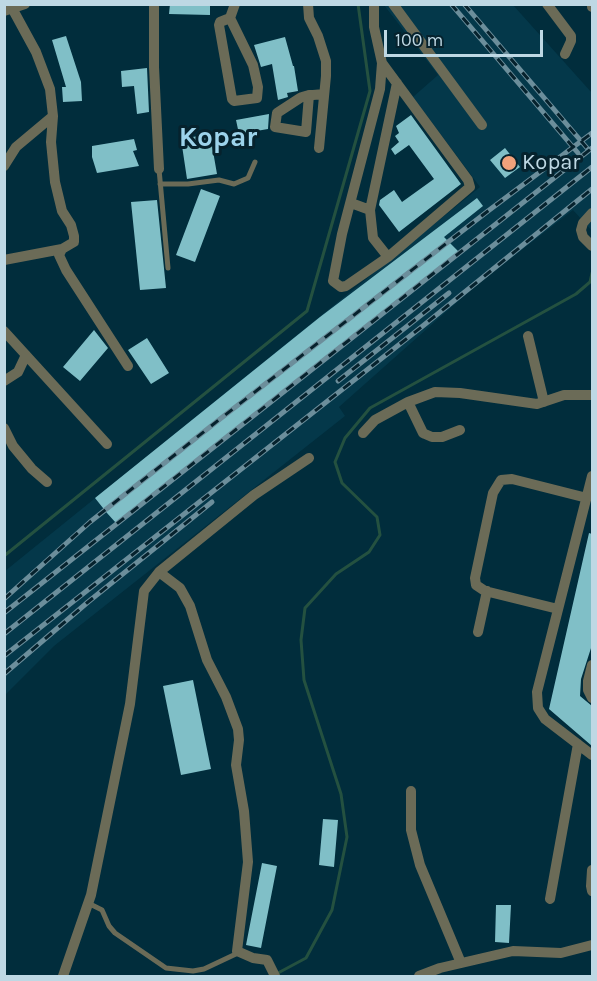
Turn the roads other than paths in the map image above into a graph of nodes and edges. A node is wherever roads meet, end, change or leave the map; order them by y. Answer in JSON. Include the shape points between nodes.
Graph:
{"nodes":[{"id":1,"x":25,"y":4,"type":"edge"},
{"id":2,"x":154,"y":4,"type":"edge"},
{"id":3,"x":235,"y":4,"type":"edge"},
{"id":4,"x":308,"y":4,"type":"edge"},
{"id":5,"x":374,"y":4,"type":"edge"},
{"id":6,"x":393,"y":4,"type":"edge"},
{"id":7,"x":547,"y":4,"type":"edge"},
{"id":8,"x":8,"y":10,"type":"edge"},
{"id":9,"x":230,"y":18,"type":"junction"},
{"id":10,"x":565,"y":54,"type":"dead end"},
{"id":11,"x":382,"y":63,"type":"junction"},
{"id":12,"x":397,"y":83,"type":"junction"},
{"id":13,"x":324,"y":94,"type":"junction"},
{"id":14,"x":309,"y":95,"type":"junction"},
{"id":15,"x":53,"y":116,"type":"junction"},
{"id":16,"x":482,"y":125,"type":"dead end"},
{"id":17,"x":307,"y":128,"type":"junction"},
{"id":18,"x":321,"y":129,"type":"junction"},
{"id":19,"x":319,"y":148,"type":"dead end"},
{"id":20,"x":255,"y":162,"type":"dead end"},
{"id":21,"x":4,"y":166,"type":"edge"},
{"id":22,"x":159,"y":170,"type":"joint"},
{"id":23,"x":160,"y":184,"type":"junction"},
{"id":24,"x":351,"y":203,"type":"junction"},
{"id":25,"x":370,"y":210,"type":"junction"},
{"id":26,"x":592,"y":213,"type":"edge"},
{"id":27,"x":592,"y":246,"type":"edge"},
{"id":28,"x":62,"y":249,"type":"junction"},
{"id":29,"x":388,"y":257,"type":"junction"},
{"id":30,"x":4,"y":260,"type":"edge"},
{"id":31,"x":168,"y":268,"type":"dead end"},
{"id":32,"x":4,"y":331,"type":"edge"},
{"id":33,"x":528,"y":336,"type":"dead end"},
{"id":34,"x":26,"y":355,"type":"junction"},
{"id":35,"x":128,"y":366,"type":"dead end"},
{"id":36,"x":4,"y":381,"type":"edge"},
{"id":37,"x":592,"y":395,"type":"edge"},
{"id":38,"x":408,"y":402,"type":"junction"},
{"id":39,"x":544,"y":402,"type":"junction"},
{"id":40,"x":4,"y":428,"type":"edge"},
{"id":41,"x":460,"y":430,"type":"dead end"},
{"id":42,"x":363,"y":434,"type":"dead end"},
{"id":43,"x":107,"y":444,"type":"dead end"},
{"id":44,"x":309,"y":458,"type":"dead end"},
{"id":45,"x":592,"y":476,"type":"edge"},
{"id":46,"x":47,"y":482,"type":"dead end"},
{"id":47,"x":587,"y":498,"type":"junction"},
{"id":48,"x":159,"y":572,"type":"junction"},
{"id":49,"x":488,"y":591,"type":"junction"},
{"id":50,"x":558,"y":609,"type":"junction"},
{"id":51,"x":478,"y":632,"type":"dead end"},
{"id":52,"x":592,"y":665,"type":"edge"},
{"id":53,"x":592,"y":698,"type":"edge"},
{"id":54,"x":578,"y":744,"type":"junction"},
{"id":55,"x":592,"y":755,"type":"edge"},
{"id":56,"x":411,"y":791,"type":"dead end"},
{"id":57,"x":592,"y":870,"type":"edge"},
{"id":58,"x":592,"y":891,"type":"edge"},
{"id":59,"x":550,"y":899,"type":"dead end"},
{"id":60,"x":88,"y":903,"type":"junction"},
{"id":61,"x":592,"y":945,"type":"edge"},
{"id":62,"x":239,"y":953,"type":"junction"},
{"id":63,"x":460,"y":963,"type":"junction"},
{"id":64,"x":63,"y":976,"type":"edge"},
{"id":65,"x":275,"y":976,"type":"edge"},
{"id":66,"x":419,"y":976,"type":"edge"}],
"edges":[{"from":1,"to":8,"type":"street"},
{"from":2,"to":22,"type":"street"},
{"from":3,"to":9,"type":"street"},
{"from":4,"to":13,"type":"street","via":[[309,18],[326,61]]},
{"from":5,"to":11,"type":"street","via":[[374,27]]},
{"from":6,"to":16,"type":"street"},
{"from":7,"to":10,"type":"street","via":[[571,36]]},
{"from":8,"to":15,"type":"street","via":[[36,52],[50,89]]},
{"from":9,"to":9,"type":"street","via":[[219,25],[232,99],[257,98],[253,65]]},
{"from":11,"to":12,"type":"street"},
{"from":11,"to":24,"type":"street","via":[[380,89]]},
{"from":12,"to":25,"type":"street"},
{"from":12,"to":29,"type":"street","via":[[470,187]]},
{"from":13,"to":14,"type":"street"},
{"from":13,"to":18,"type":"street"},
{"from":14,"to":17,"type":"street"},
{"from":14,"to":17,"type":"street","via":[[278,112],[274,125],[303,132]]},
{"from":15,"to":21,"type":"street","via":[[16,147]]},
{"from":15,"to":28,"type":"street","via":[[55,182],[62,211],[74,236],[74,242]]},
{"from":17,"to":18,"type":"street"},
{"from":18,"to":19,"type":"street"},
{"from":20,"to":23,"type":"lane","via":[[248,178],[234,184],[219,180]]},
{"from":22,"to":23,"type":"lane"},
{"from":23,"to":31,"type":"lane"},
{"from":24,"to":25,"type":"street"},
{"from":24,"to":29,"type":"street","via":[[333,281],[346,286]]},
{"from":25,"to":29,"type":"street","via":[[373,238]]},
{"from":26,"to":27,"type":"street","via":[[581,230]]},
{"from":28,"to":30,"type":"street"},
{"from":28,"to":35,"type":"street","via":[[58,255],[66,270]]},
{"from":32,"to":34,"type":"street"},
{"from":33,"to":39,"type":"street"},
{"from":34,"to":36,"type":"street","via":[[18,372]]},
{"from":34,"to":43,"type":"street"},
{"from":37,"to":39,"type":"street","via":[[564,395]]},
{"from":38,"to":39,"type":"street","via":[[435,393],[459,393]]},
{"from":38,"to":41,"type":"street","via":[[423,433],[442,437]]},
{"from":38,"to":42,"type":"street","via":[[375,420]]},
{"from":40,"to":46,"type":"street","via":[[13,446]]},
{"from":44,"to":48,"type":"street","via":[[254,495]]},
{"from":45,"to":47,"type":"street"},
{"from":47,"to":49,"type":"street","via":[[512,479],[501,480],[493,493],[475,578],[476,585]]},
{"from":47,"to":50,"type":"street"},
{"from":48,"to":60,"type":"street","via":[[144,591],[130,704]]},
{"from":48,"to":62,"type":"street","via":[[180,588],[190,606],[207,660],[238,729],[236,765],[248,862]]},
{"from":49,"to":50,"type":"street"},
{"from":49,"to":51,"type":"street"},
{"from":50,"to":54,"type":"street","via":[[537,692],[538,708]]},
{"from":52,"to":53,"type":"street","via":[[588,681]]},
{"from":54,"to":55,"type":"street"},
{"from":54,"to":59,"type":"street"},
{"from":56,"to":63,"type":"street","via":[[411,830],[420,864]]},
{"from":57,"to":58,"type":"street"},
{"from":60,"to":62,"type":"lane","via":[[102,910],[115,933],[166,968],[204,969]]},
{"from":60,"to":64,"type":"street"},
{"from":61,"to":63,"type":"street","via":[[561,953],[513,951]]},
{"from":62,"to":65,"type":"street","via":[[267,960]]},
{"from":63,"to":66,"type":"street"}]}
